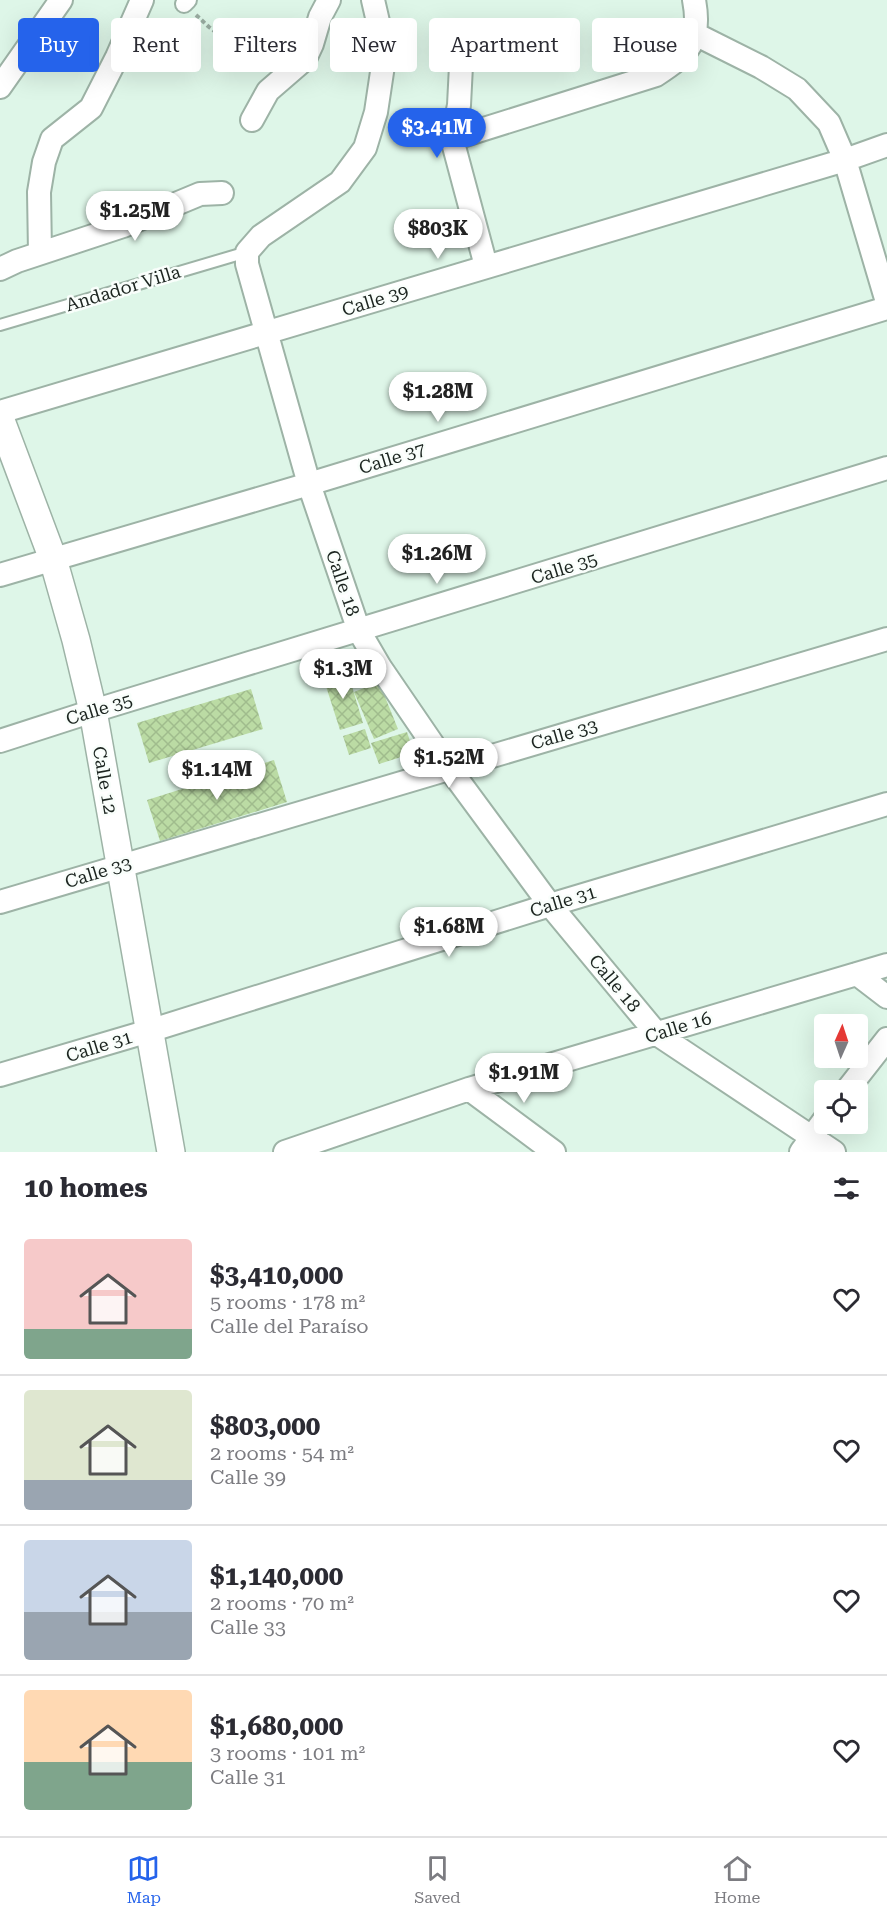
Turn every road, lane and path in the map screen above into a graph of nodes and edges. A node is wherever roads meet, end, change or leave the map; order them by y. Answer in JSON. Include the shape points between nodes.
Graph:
{"nodes":[{"id":1,"x":61,"y":0,"type":"edge"},
{"id":2,"x":142,"y":0,"type":"edge"},
{"id":3,"x":329,"y":0,"type":"edge"},
{"id":4,"x":373,"y":0,"type":"edge"},
{"id":5,"x":694,"y":0,"type":"edge"},
{"id":6,"x":186,"y":2,"type":"edge"},
{"id":7,"x":696,"y":18,"type":"edge"},
{"id":8,"x":698,"y":36,"type":"edge"},
{"id":9,"x":461,"y":72,"type":"edge"},
{"id":10,"x":660,"y":72,"type":"edge"},
{"id":11,"x":281,"y":81,"type":"junction"},
{"id":12,"x":0,"y":87,"type":"edge"},
{"id":13,"x":252,"y":120,"type":"dead end"},
{"id":14,"x":452,"y":139,"type":"junction"},
{"id":15,"x":887,"y":145,"type":"edge"},
{"id":16,"x":844,"y":160,"type":"junction"},
{"id":17,"x":222,"y":193,"type":"dead end"},
{"id":18,"x":246,"y":252,"type":"junction"},
{"id":19,"x":40,"y":253,"type":"junction"},
{"id":20,"x":486,"y":266,"type":"junction"},
{"id":21,"x":0,"y":269,"type":"edge"},
{"id":22,"x":887,"y":302,"type":"edge"},
{"id":23,"x":887,"y":308,"type":"edge"},
{"id":24,"x":0,"y":325,"type":"edge"},
{"id":25,"x":266,"y":333,"type":"junction"},
{"id":26,"x":0,"y":412,"type":"edge"},
{"id":27,"x":0,"y":418,"type":"edge"},
{"id":28,"x":887,"y":468,"type":"edge"},
{"id":29,"x":309,"y":484,"type":"junction"},
{"id":30,"x":52,"y":559,"type":"junction"},
{"id":31,"x":0,"y":575,"type":"edge"},
{"id":32,"x":359,"y":631,"type":"junction"},
{"id":33,"x":887,"y":639,"type":"edge"},
{"id":34,"x":93,"y":711,"type":"junction"},
{"id":35,"x":0,"y":741,"type":"edge"},
{"id":36,"x":449,"y":768,"type":"junction"},
{"id":37,"x":887,"y":804,"type":"edge"},
{"id":38,"x":120,"y":866,"type":"junction"},
{"id":39,"x":0,"y":902,"type":"edge"},
{"id":40,"x":550,"y":904,"type":"junction"},
{"id":41,"x":887,"y":965,"type":"edge"},
{"id":42,"x":857,"y":974,"type":"junction"},
{"id":43,"x":887,"y":997,"type":"edge"},
{"id":44,"x":149,"y":1031,"type":"junction"},
{"id":45,"x":657,"y":1034,"type":"junction"},
{"id":46,"x":887,"y":1039,"type":"edge"},
{"id":47,"x":0,"y":1075,"type":"edge"},
{"id":48,"x":855,"y":1080,"type":"edge"},
{"id":49,"x":470,"y":1089,"type":"junction"},
{"id":50,"x":812,"y":1136,"type":"edge"},
{"id":51,"x":171,"y":1152,"type":"edge"},
{"id":52,"x":285,"y":1152,"type":"edge"},
{"id":53,"x":554,"y":1152,"type":"edge"},
{"id":54,"x":834,"y":1152,"type":"edge"}],
"edges":[{"from":1,"to":12,"type":"street"},
{"from":2,"to":19,"type":"street","via":[[91,108],[52,139],[49,146],[39,192]]},
{"from":3,"to":11,"type":"street","via":[[305,59]]},
{"from":4,"to":18,"type":"street","via":[[386,52],[376,112],[365,148],[340,182],[261,236]]},
{"from":5,"to":7,"type":"street"},
{"from":6,"to":11,"type":"path","via":[[209,27]]},
{"from":8,"to":16,"type":"street","via":[[797,89],[829,123]]},
{"from":9,"to":14,"type":"street"},
{"from":10,"to":14,"type":"street"},
{"from":11,"to":13,"type":"street","via":[[268,91]]},
{"from":14,"to":20,"type":"street"},
{"from":15,"to":16,"type":"street","name":"Calle 39"},
{"from":16,"to":20,"type":"street","name":"Calle 39"},
{"from":16,"to":22,"type":"street"},
{"from":17,"to":19,"type":"street","via":[[200,194],[123,226]]},
{"from":18,"to":24,"type":"lane","name":"Andador Villa"},
{"from":18,"to":25,"type":"street","name":"Calle 18"},
{"from":19,"to":21,"type":"street"},
{"from":20,"to":25,"type":"street","name":"Calle 39"},
{"from":23,"to":29,"type":"street","name":"Calle 37"},
{"from":25,"to":26,"type":"street","name":"Calle 39"},
{"from":25,"to":29,"type":"street","name":"Calle 18"},
{"from":27,"to":30,"type":"street","name":"Calle 12"},
{"from":28,"to":32,"type":"street","name":"Calle 35"},
{"from":29,"to":30,"type":"street","name":"Calle 37"},
{"from":29,"to":32,"type":"street","name":"Calle 18"},
{"from":30,"to":31,"type":"street","name":"Calle 37"},
{"from":30,"to":34,"type":"street","name":"Calle 12"},
{"from":32,"to":34,"type":"street","name":"Calle 35"},
{"from":32,"to":36,"type":"street","name":"Calle 18"},
{"from":33,"to":36,"type":"street","name":"Calle 33"},
{"from":34,"to":35,"type":"street","name":"Calle 35"},
{"from":34,"to":38,"type":"street","name":"Calle 12"},
{"from":36,"to":38,"type":"street","name":"Calle 33"},
{"from":36,"to":40,"type":"street","name":"Calle 18"},
{"from":37,"to":40,"type":"street","name":"Calle 31"},
{"from":38,"to":39,"type":"street","name":"Calle 33"},
{"from":38,"to":44,"type":"street","name":"Calle 12"},
{"from":40,"to":44,"type":"street","name":"Calle 31"},
{"from":40,"to":45,"type":"street","name":"Calle 18"},
{"from":41,"to":42,"type":"street","name":"Calle 16"},
{"from":42,"to":43,"type":"street"},
{"from":42,"to":45,"type":"street","name":"Calle 16"},
{"from":44,"to":47,"type":"street","name":"Calle 31"},
{"from":44,"to":51,"type":"street","name":"Calle 12"},
{"from":45,"to":49,"type":"street","name":"Calle 16"},
{"from":45,"to":50,"type":"street","name":"Calle 18"},
{"from":46,"to":48,"type":"street"},
{"from":49,"to":52,"type":"street","name":"Calle 16"},
{"from":49,"to":53,"type":"street"},
{"from":50,"to":54,"type":"street","name":"Calle 18"}]}
